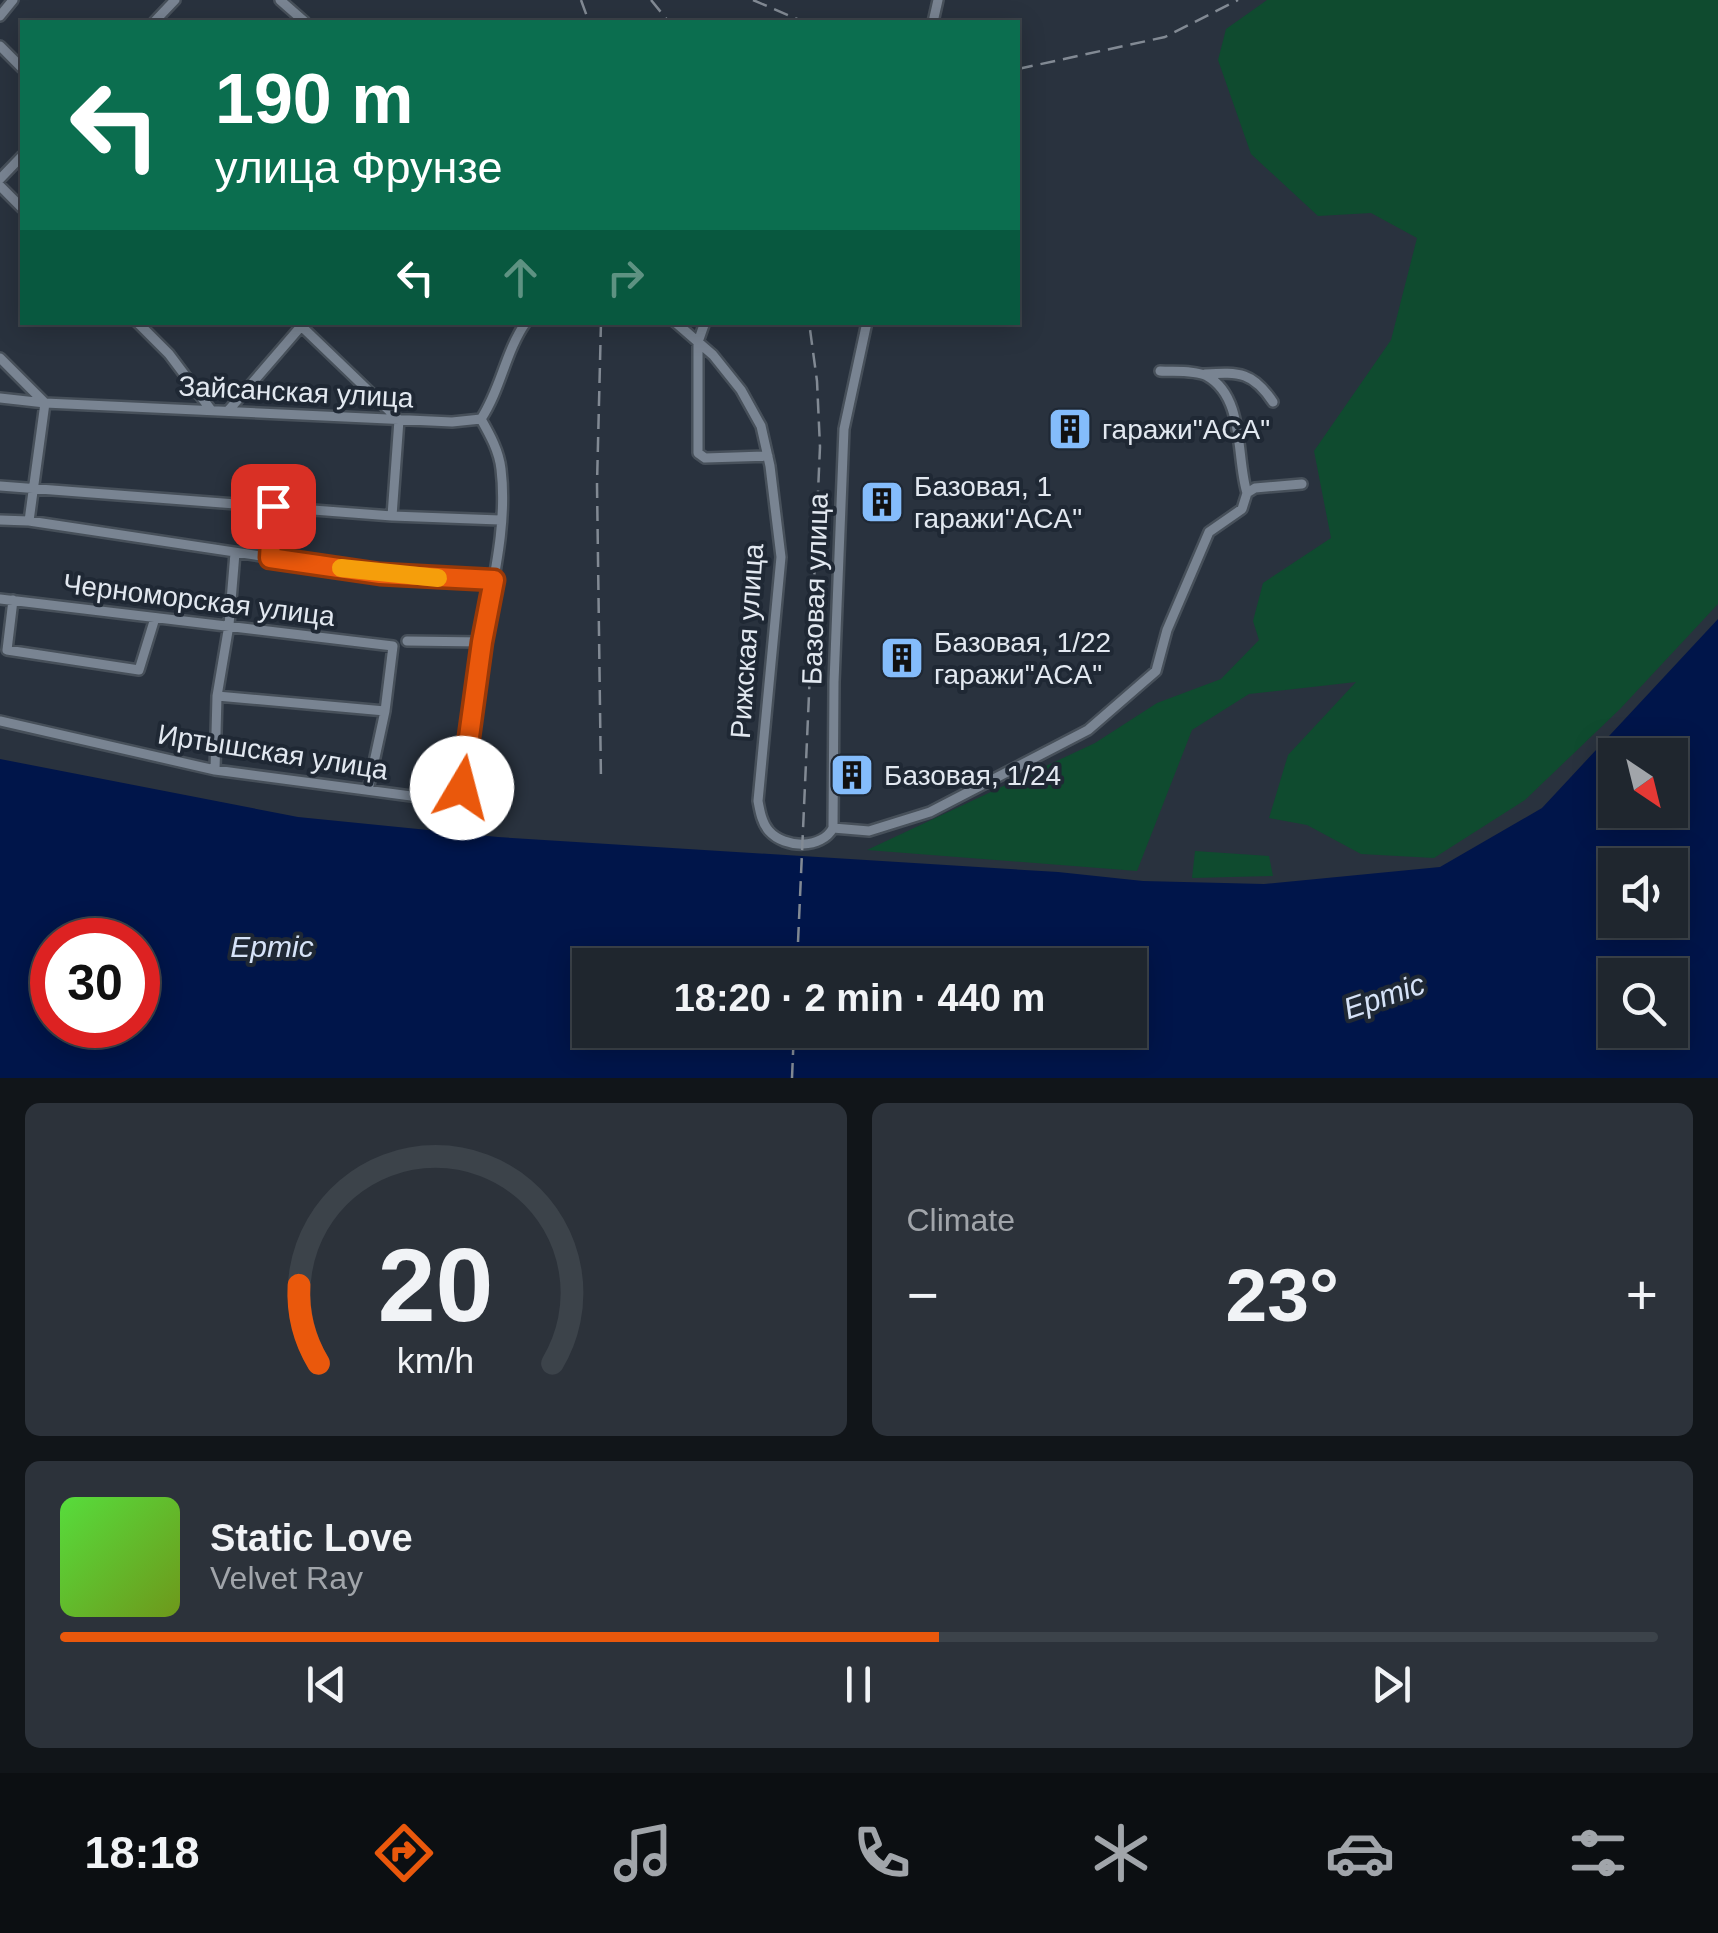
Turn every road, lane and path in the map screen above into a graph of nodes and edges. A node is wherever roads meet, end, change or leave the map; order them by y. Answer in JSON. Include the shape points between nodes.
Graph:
{"nodes":[{"id":1,"x":13,"y":0,"type":"edge"},
{"id":2,"x":175,"y":0,"type":"edge"},
{"id":3,"x":280,"y":0,"type":"edge"},
{"id":4,"x":0,"y":16,"type":"edge"},
{"id":5,"x":156,"y":20,"type":"edge"},
{"id":6,"x":303,"y":20,"type":"edge"},
{"id":7,"x":0,"y":46,"type":"edge"},
{"id":8,"x":20,"y":66,"type":"edge"},
{"id":9,"x":20,"y":158,"type":"edge"},
{"id":10,"x":0,"y":182,"type":"edge"},
{"id":11,"x":20,"y":206,"type":"edge"},
{"id":12,"x":140,"y":325,"type":"edge"},
{"id":13,"x":300,"y":325,"type":"edge"},
{"id":14,"x":302,"y":325,"type":"edge"},
{"id":15,"x":524,"y":325,"type":"edge"},
{"id":16,"x":678,"y":325,"type":"edge"},
{"id":17,"x":704,"y":325,"type":"edge"},
{"id":18,"x":866,"y":325,"type":"edge"},
{"id":19,"x":698,"y":342,"type":"junction"},
{"id":20,"x":0,"y":358,"type":"edge"},
{"id":21,"x":1160,"y":370,"type":"dead end"},
{"id":22,"x":1205,"y":374,"type":"junction"},
{"id":23,"x":0,"y":398,"type":"edge"},
{"id":24,"x":1272,"y":402,"type":"dead end"},
{"id":25,"x":46,"y":404,"type":"junction"},
{"id":26,"x":212,"y":410,"type":"junction"},
{"id":27,"x":228,"y":410,"type":"junction"},
{"id":28,"x":399,"y":420,"type":"junction"},
{"id":29,"x":482,"y":420,"type":"junction"},
{"id":30,"x":768,"y":456,"type":"junction"},
{"id":31,"x":1302,"y":484,"type":"dead end"},
{"id":32,"x":0,"y":486,"type":"edge"},
{"id":33,"x":32,"y":487,"type":"junction"},
{"id":34,"x":1247,"y":493,"type":"junction"},
{"id":35,"x":273,"y":506,"type":"junction"},
{"id":36,"x":392,"y":516,"type":"junction"},
{"id":37,"x":0,"y":520,"type":"edge"},
{"id":38,"x":29,"y":520,"type":"junction"},
{"id":39,"x":500,"y":520,"type":"junction"},
{"id":40,"x":235,"y":554,"type":"junction"},
{"id":41,"x":270,"y":558,"type":"junction"},
{"id":42,"x":494,"y":580,"type":"junction"},
{"id":43,"x":0,"y":599,"type":"edge"},
{"id":44,"x":13,"y":600,"type":"junction"},
{"id":45,"x":155,"y":618,"type":"junction"},
{"id":46,"x":229,"y":624,"type":"junction"},
{"id":47,"x":407,"y":641,"type":"dead end"},
{"id":48,"x":482,"y":642,"type":"junction"},
{"id":49,"x":217,"y":696,"type":"junction"},
{"id":50,"x":385,"y":711,"type":"junction"},
{"id":51,"x":0,"y":721,"type":"edge"},
{"id":52,"x":216,"y":770,"type":"junction"},
{"id":53,"x":368,"y":790,"type":"junction"},
{"id":54,"x":833,"y":828,"type":"junction"}],
"edges":[{"from":1,"to":4,"type":"street"},
{"from":2,"to":5,"type":"street"},
{"from":3,"to":6,"type":"street"},
{"from":7,"to":8,"type":"street"},
{"from":9,"to":10,"type":"street"},
{"from":10,"to":11,"type":"street"},
{"from":12,"to":26,"type":"street"},
{"from":13,"to":27,"type":"street"},
{"from":14,"to":28,"type":"street"},
{"from":15,"to":29,"type":"street"},
{"from":16,"to":19,"type":"street","name":"Рижская улица"},
{"from":17,"to":19,"type":"street"},
{"from":18,"to":54,"type":"street","name":"Базовая улица","via":[[844,429]]},
{"from":19,"to":30,"type":"street","name":"Рижская улица","via":[[740,390],[761,426]]},
{"from":19,"to":30,"type":"street","via":[[698,453]]},
{"from":20,"to":25,"type":"street"},
{"from":21,"to":22,"type":"street"},
{"from":22,"to":24,"type":"street","via":[[1259,381]]},
{"from":22,"to":34,"type":"street","via":[[1229,400]]},
{"from":23,"to":25,"type":"street","name":"Зайсанская улица"},
{"from":25,"to":26,"type":"street","name":"Зайсанская улица"},
{"from":25,"to":33,"type":"street"},
{"from":26,"to":27,"type":"street","name":"Зайсанская улица"},
{"from":27,"to":28,"type":"street","name":"Зайсанская улица"},
{"from":28,"to":29,"type":"street","name":"Зайсанская улица"},
{"from":28,"to":36,"type":"street"},
{"from":29,"to":39,"type":"street","name":"Иртышская улица","via":[[502,471]]},
{"from":30,"to":54,"type":"street","name":"Рижская улица","via":[[781,557],[758,801],[766,828],[786,842],[808,843]]},
{"from":31,"to":34,"type":"street"},
{"from":32,"to":33,"type":"street"},
{"from":33,"to":35,"type":"street"},
{"from":33,"to":38,"type":"street"},
{"from":34,"to":54,"type":"street","via":[[1242,508],[1209,532],[1166,630],[1156,671],[1088,730],[930,812],[870,831]]},
{"from":35,"to":36,"type":"street"},
{"from":35,"to":41,"type":"street"},
{"from":36,"to":39,"type":"street"},
{"from":37,"to":38,"type":"street"},
{"from":38,"to":40,"type":"street"},
{"from":39,"to":42,"type":"street","name":"Иртышская улица"},
{"from":40,"to":41,"type":"street"},
{"from":40,"to":46,"type":"street"},
{"from":41,"to":42,"type":"street","via":[[380,574]]},
{"from":42,"to":48,"type":"street","name":"Иртышская улица"},
{"from":43,"to":44,"type":"street","name":"Черноморская улица"},
{"from":44,"to":45,"type":"street","name":"Черноморская улица"},
{"from":44,"to":45,"type":"street","via":[[7,650],[139,670]]},
{"from":45,"to":46,"type":"street","name":"Черноморская улица"},
{"from":46,"to":49,"type":"street"},
{"from":46,"to":50,"type":"street","name":"Черноморская улица","via":[[394,646]]},
{"from":47,"to":48,"type":"street"},
{"from":48,"to":53,"type":"street","name":"Иртышская улица","via":[[462,788],[449,800]]},
{"from":49,"to":50,"type":"street"},
{"from":49,"to":52,"type":"street"},
{"from":50,"to":53,"type":"street"},
{"from":51,"to":52,"type":"street","name":"Иртышская улица"},
{"from":52,"to":53,"type":"street","name":"Иртышская улица"}]}
